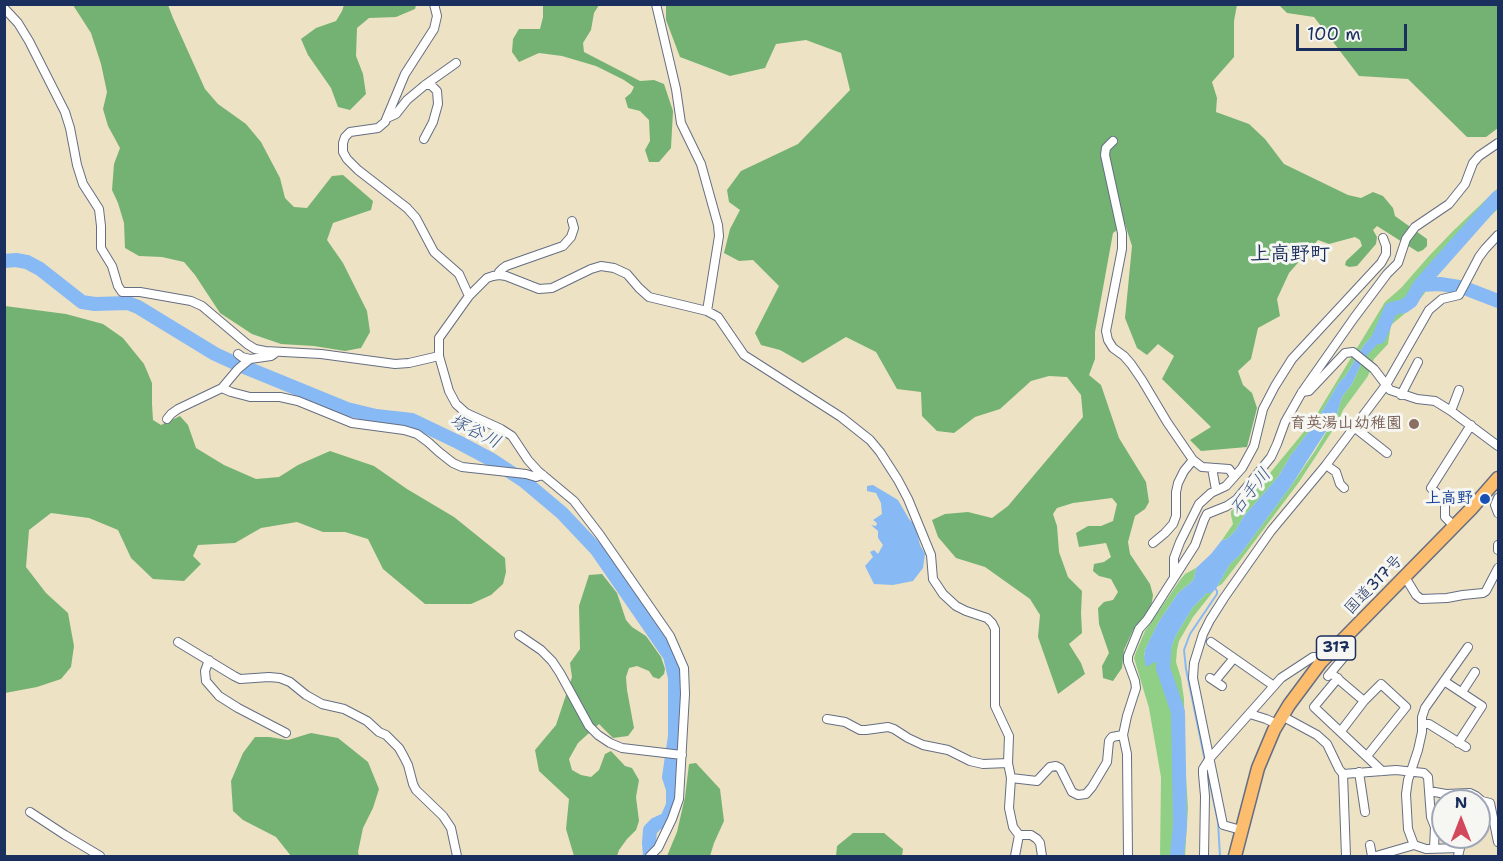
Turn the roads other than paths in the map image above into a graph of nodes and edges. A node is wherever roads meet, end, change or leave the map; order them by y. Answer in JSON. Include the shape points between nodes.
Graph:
{"nodes":[{"id":1,"x":434,"y":4,"type":"edge"},
{"id":2,"x":656,"y":4,"type":"edge"},
{"id":3,"x":4,"y":8,"type":"edge"},
{"id":4,"x":456,"y":63,"type":"dead end"},
{"id":5,"x":424,"y":85,"type":"junction"},
{"id":6,"x":387,"y":118,"type":"junction"},
{"id":7,"x":424,"y":139,"type":"dead end"},
{"id":8,"x":1113,"y":141,"type":"dead end"},
{"id":9,"x":1498,"y":143,"type":"edge"},
{"id":10,"x":572,"y":220,"type":"dead end"},
{"id":11,"x":1498,"y":236,"type":"edge"},
{"id":12,"x":1383,"y":238,"type":"dead end"},
{"id":13,"x":499,"y":275,"type":"junction"},
{"id":14,"x":469,"y":296,"type":"junction"},
{"id":15,"x":707,"y":311,"type":"junction"},
{"id":16,"x":277,"y":352,"type":"junction"},
{"id":17,"x":238,"y":354,"type":"dead end"},
{"id":18,"x":439,"y":356,"type":"junction"},
{"id":19,"x":1418,"y":362,"type":"dead end"},
{"id":20,"x":244,"y":364,"type":"junction"},
{"id":21,"x":1386,"y":385,"type":"junction"},
{"id":22,"x":222,"y":387,"type":"junction"},
{"id":23,"x":1460,"y":390,"type":"dead end"},
{"id":24,"x":1302,"y":392,"type":"junction"},
{"id":25,"x":1401,"y":395,"type":"junction"},
{"id":26,"x":1451,"y":411,"type":"junction"},
{"id":27,"x":167,"y":419,"type":"dead end"},
{"id":28,"x":1471,"y":425,"type":"junction"},
{"id":29,"x":1354,"y":427,"type":"junction"},
{"id":30,"x":1498,"y":446,"type":"edge"},
{"id":31,"x":1387,"y":453,"type":"dead end"},
{"id":32,"x":1193,"y":460,"type":"junction"},
{"id":33,"x":1326,"y":465,"type":"junction"},
{"id":34,"x":1212,"y":468,"type":"junction"},
{"id":35,"x":543,"y":476,"type":"junction"},
{"id":36,"x":1234,"y":476,"type":"junction"},
{"id":37,"x":1498,"y":478,"type":"edge"},
{"id":38,"x":1344,"y":488,"type":"dead end"},
{"id":39,"x":1216,"y":490,"type":"junction"},
{"id":40,"x":1498,"y":498,"type":"edge"},
{"id":41,"x":1498,"y":513,"type":"edge"},
{"id":42,"x":1454,"y":526,"type":"junction"},
{"id":43,"x":1153,"y":543,"type":"dead end"},
{"id":44,"x":1498,"y":545,"type":"edge"},
{"id":45,"x":1498,"y":550,"type":"edge"},
{"id":46,"x":1498,"y":568,"type":"edge"},
{"id":47,"x":1405,"y":577,"type":"junction"},
{"id":48,"x":1174,"y":579,"type":"junction"},
{"id":49,"x":519,"y":635,"type":"dead end"},
{"id":50,"x":178,"y":642,"type":"dead end"},
{"id":51,"x":1211,"y":642,"type":"dead end"},
{"id":52,"x":1337,"y":647,"type":"junction"},
{"id":53,"x":1468,"y":647,"type":"dead end"},
{"id":54,"x":1234,"y":658,"type":"junction"},
{"id":55,"x":1324,"y":659,"type":"junction"},
{"id":56,"x":209,"y":660,"type":"junction"},
{"id":57,"x":1475,"y":672,"type":"dead end"},
{"id":58,"x":1332,"y":676,"type":"junction"},
{"id":59,"x":1444,"y":681,"type":"junction"},
{"id":60,"x":1216,"y":682,"type":"dead end"},
{"id":61,"x":1274,"y":686,"type":"junction"},
{"id":62,"x":1462,"y":692,"type":"junction"},
{"id":63,"x":1364,"y":701,"type":"junction"},
{"id":64,"x":1250,"y":714,"type":"junction"},
{"id":65,"x":827,"y":719,"type":"dead end"},
{"id":66,"x":1280,"y":720,"type":"junction"},
{"id":67,"x":1422,"y":724,"type":"junction"},
{"id":68,"x":1341,"y":732,"type":"junction"},
{"id":69,"x":286,"y":733,"type":"dead end"},
{"id":70,"x":1123,"y":735,"type":"junction"},
{"id":71,"x":1458,"y":743,"type":"junction"},
{"id":72,"x":1466,"y":747,"type":"dead end"},
{"id":73,"x":680,"y":755,"type":"junction"},
{"id":74,"x":1367,"y":756,"type":"junction"},
{"id":75,"x":1210,"y":758,"type":"junction"},
{"id":76,"x":1008,"y":763,"type":"junction"},
{"id":77,"x":1382,"y":771,"type":"junction"},
{"id":78,"x":1410,"y":771,"type":"junction"},
{"id":79,"x":1359,"y":772,"type":"junction"},
{"id":80,"x":1343,"y":774,"type":"junction"},
{"id":81,"x":1011,"y":778,"type":"junction"},
{"id":82,"x":1429,"y":791,"type":"junction"},
{"id":83,"x":30,"y":812,"type":"dead end"},
{"id":84,"x":1365,"y":812,"type":"dead end"},
{"id":85,"x":1431,"y":817,"type":"edge"},
{"id":86,"x":1241,"y":830,"type":"junction"},
{"id":87,"x":1019,"y":835,"type":"junction"},
{"id":88,"x":1498,"y":842,"type":"edge"},
{"id":89,"x":1370,"y":845,"type":"dead end"},
{"id":90,"x":1414,"y":845,"type":"junction"},
{"id":91,"x":1431,"y":848,"type":"edge"},
{"id":92,"x":655,"y":853,"type":"edge"},
{"id":93,"x":100,"y":856,"type":"edge"},
{"id":94,"x":457,"y":856,"type":"edge"},
{"id":95,"x":1015,"y":856,"type":"edge"},
{"id":96,"x":1042,"y":856,"type":"edge"},
{"id":97,"x":1128,"y":856,"type":"edge"},
{"id":98,"x":1204,"y":856,"type":"edge"},
{"id":99,"x":1235,"y":856,"type":"edge"},
{"id":100,"x":1346,"y":856,"type":"edge"},
{"id":101,"x":1374,"y":856,"type":"edge"}],
"edges":[{"from":1,"to":6,"type":"street","via":[[434,29],[405,74]]},
{"from":2,"to":15,"type":"street","via":[[681,123],[701,164],[718,225]]},
{"from":3,"to":16,"type":"street","via":[[29,41],[65,112],[83,184],[99,209],[101,248],[122,292],[191,301],[255,349]]},
{"from":4,"to":5,"type":"street"},
{"from":5,"to":6,"type":"street","via":[[396,114]]},
{"from":5,"to":7,"type":"street","via":[[437,91],[438,104]]},
{"from":6,"to":14,"type":"street","via":[[378,128],[350,132],[345,137],[347,159],[416,218],[434,252],[459,274]]},
{"from":8,"to":32,"type":"street","via":[[1105,155],[1122,232],[1122,249],[1107,340],[1142,380]]},
{"from":9,"to":24,"type":"street","via":[[1473,163],[1465,184],[1449,204],[1415,227],[1398,262]]},
{"from":10,"to":13,"type":"street","via":[[571,237],[563,246],[502,268]]},
{"from":11,"to":21,"type":"street","via":[[1479,257],[1459,295],[1442,299],[1429,310]]},
{"from":12,"to":36,"type":"street","via":[[1386,254],[1381,263],[1292,359],[1275,386],[1263,409],[1254,446]]},
{"from":13,"to":14,"type":"street","via":[[487,278]]},
{"from":13,"to":15,"type":"street","via":[[539,289],[552,288],[601,266],[614,268],[627,274],[649,297]]},
{"from":14,"to":18,"type":"street","via":[[439,338]]},
{"from":15,"to":76,"type":"street","via":[[717,318],[744,355],[842,417],[880,452],[898,480],[924,537],[931,555],[933,579],[956,606],[987,618],[995,629],[995,706],[1009,736]]},
{"from":16,"to":18,"type":"street","via":[[395,364]]},
{"from":16,"to":20,"type":"street"},
{"from":17,"to":20,"type":"street"},
{"from":18,"to":35,"type":"street","via":[[456,404],[466,413],[507,432]]},
{"from":19,"to":25,"type":"street"},
{"from":20,"to":22,"type":"street"},
{"from":21,"to":24,"type":"street","via":[[1353,352],[1346,353],[1309,391]]},
{"from":21,"to":25,"type":"street"},
{"from":21,"to":29,"type":"street"},
{"from":22,"to":27,"type":"street","via":[[178,409]]},
{"from":22,"to":35,"type":"street","via":[[250,397],[298,401],[351,423],[417,434],[462,466]]},
{"from":23,"to":26,"type":"street"},
{"from":24,"to":48,"type":"street","via":[[1270,457],[1237,499],[1207,514],[1195,545]]},
{"from":25,"to":26,"type":"street","via":[[1435,401]]},
{"from":26,"to":28,"type":"street"},
{"from":28,"to":30,"type":"street"},
{"from":28,"to":42,"type":"street","via":[[1431,488],[1442,498],[1445,517]]},
{"from":29,"to":31,"type":"street"},
{"from":29,"to":33,"type":"street"},
{"from":32,"to":34,"type":"street"},
{"from":32,"to":43,"type":"street","via":[[1178,483],[1173,524]]},
{"from":33,"to":38,"type":"street","via":[[1336,472]]},
{"from":33,"to":75,"type":"street","via":[[1271,531],[1203,634],[1193,678]]},
{"from":34,"to":36,"type":"street","via":[[1229,469]]},
{"from":34,"to":39,"type":"street"},
{"from":35,"to":73,"type":"street","via":[[574,501],[670,636],[684,668]]},
{"from":36,"to":39,"type":"street"},
{"from":37,"to":42,"type":"highway","name":"国道317号","number":"317"},
{"from":39,"to":48,"type":"street","via":[[1199,504],[1180,542],[1174,558]]},
{"from":40,"to":41,"type":"street"},
{"from":42,"to":47,"type":"highway","name":"国道317号","number":"317"},
{"from":44,"to":45,"type":"street"},
{"from":46,"to":47,"type":"street","via":[[1486,591],[1448,598],[1421,599]]},
{"from":47,"to":52,"type":"highway","name":"国道317号","number":"317"},
{"from":48,"to":70,"type":"street","via":[[1130,648],[1128,662],[1136,688]]},
{"from":49,"to":73,"type":"street","via":[[552,661],[598,735],[622,748]]},
{"from":50,"to":56,"type":"street"},
{"from":51,"to":54,"type":"street"},
{"from":52,"to":55,"type":"highway","name":"国道317号","number":"317"},
{"from":52,"to":58,"type":"street","via":[[1344,657]]},
{"from":53,"to":59,"type":"street"},
{"from":54,"to":60,"type":"street"},
{"from":54,"to":61,"type":"street"},
{"from":55,"to":61,"type":"street","via":[[1314,657]]},
{"from":55,"to":66,"type":"highway","name":"国道317号","number":"317"},
{"from":56,"to":69,"type":"street","via":[[206,681],[219,696]]},
{"from":56,"to":94,"type":"street","via":[[240,679],[269,677],[290,682],[322,704],[344,708],[386,735],[404,757],[416,790],[451,828]]},
{"from":57,"to":62,"type":"street"},
{"from":58,"to":63,"type":"street"},
{"from":58,"to":68,"type":"street","via":[[1314,707]]},
{"from":59,"to":62,"type":"street"},
{"from":59,"to":67,"type":"street","via":[[1425,708]]},
{"from":61,"to":64,"type":"street"},
{"from":62,"to":71,"type":"street","via":[[1482,706]]},
{"from":63,"to":68,"type":"street"},
{"from":63,"to":74,"type":"street","via":[[1381,684],[1406,707]]},
{"from":64,"to":66,"type":"street"},
{"from":64,"to":75,"type":"street"},
{"from":65,"to":76,"type":"street","via":[[860,730],[888,727],[970,762]]},
{"from":66,"to":80,"type":"street","via":[[1317,735],[1327,744]]},
{"from":66,"to":86,"type":"highway","name":"国道317号","number":"317","via":[[1258,768]]},
{"from":67,"to":71,"type":"street","via":[[1429,724]]},
{"from":67,"to":78,"type":"street"},
{"from":68,"to":74,"type":"street"},
{"from":70,"to":81,"type":"street","via":[[1109,741],[1107,762],[1086,794],[1072,792],[1056,766],[1050,766],[1037,782]]},
{"from":70,"to":97,"type":"street","via":[[1127,754]]},
{"from":71,"to":72,"type":"street"},
{"from":73,"to":92,"type":"street","via":[[679,799]]},
{"from":74,"to":77,"type":"street"},
{"from":75,"to":86,"type":"street","via":[[1223,825]]},
{"from":75,"to":98,"type":"street","via":[[1203,769]]},
{"from":76,"to":81,"type":"street"},
{"from":77,"to":78,"type":"street"},
{"from":77,"to":79,"type":"street"},
{"from":78,"to":82,"type":"street","via":[[1428,777]]},
{"from":78,"to":90,"type":"street","via":[[1406,794],[1408,829]]},
{"from":79,"to":80,"type":"street"},
{"from":79,"to":84,"type":"street"},
{"from":80,"to":100,"type":"street"},
{"from":81,"to":87,"type":"street","via":[[1010,819]]},
{"from":82,"to":85,"type":"street"},
{"from":82,"to":88,"type":"street","via":[[1470,794],[1490,803]]},
{"from":83,"to":93,"type":"street"},
{"from":86,"to":99,"type":"highway","name":"国道317号","number":"317"},
{"from":87,"to":95,"type":"street"},
{"from":87,"to":96,"type":"street","via":[[1037,838]]},
{"from":89,"to":101,"type":"street"},
{"from":90,"to":91,"type":"street"},
{"from":90,"to":101,"type":"street"}]}
